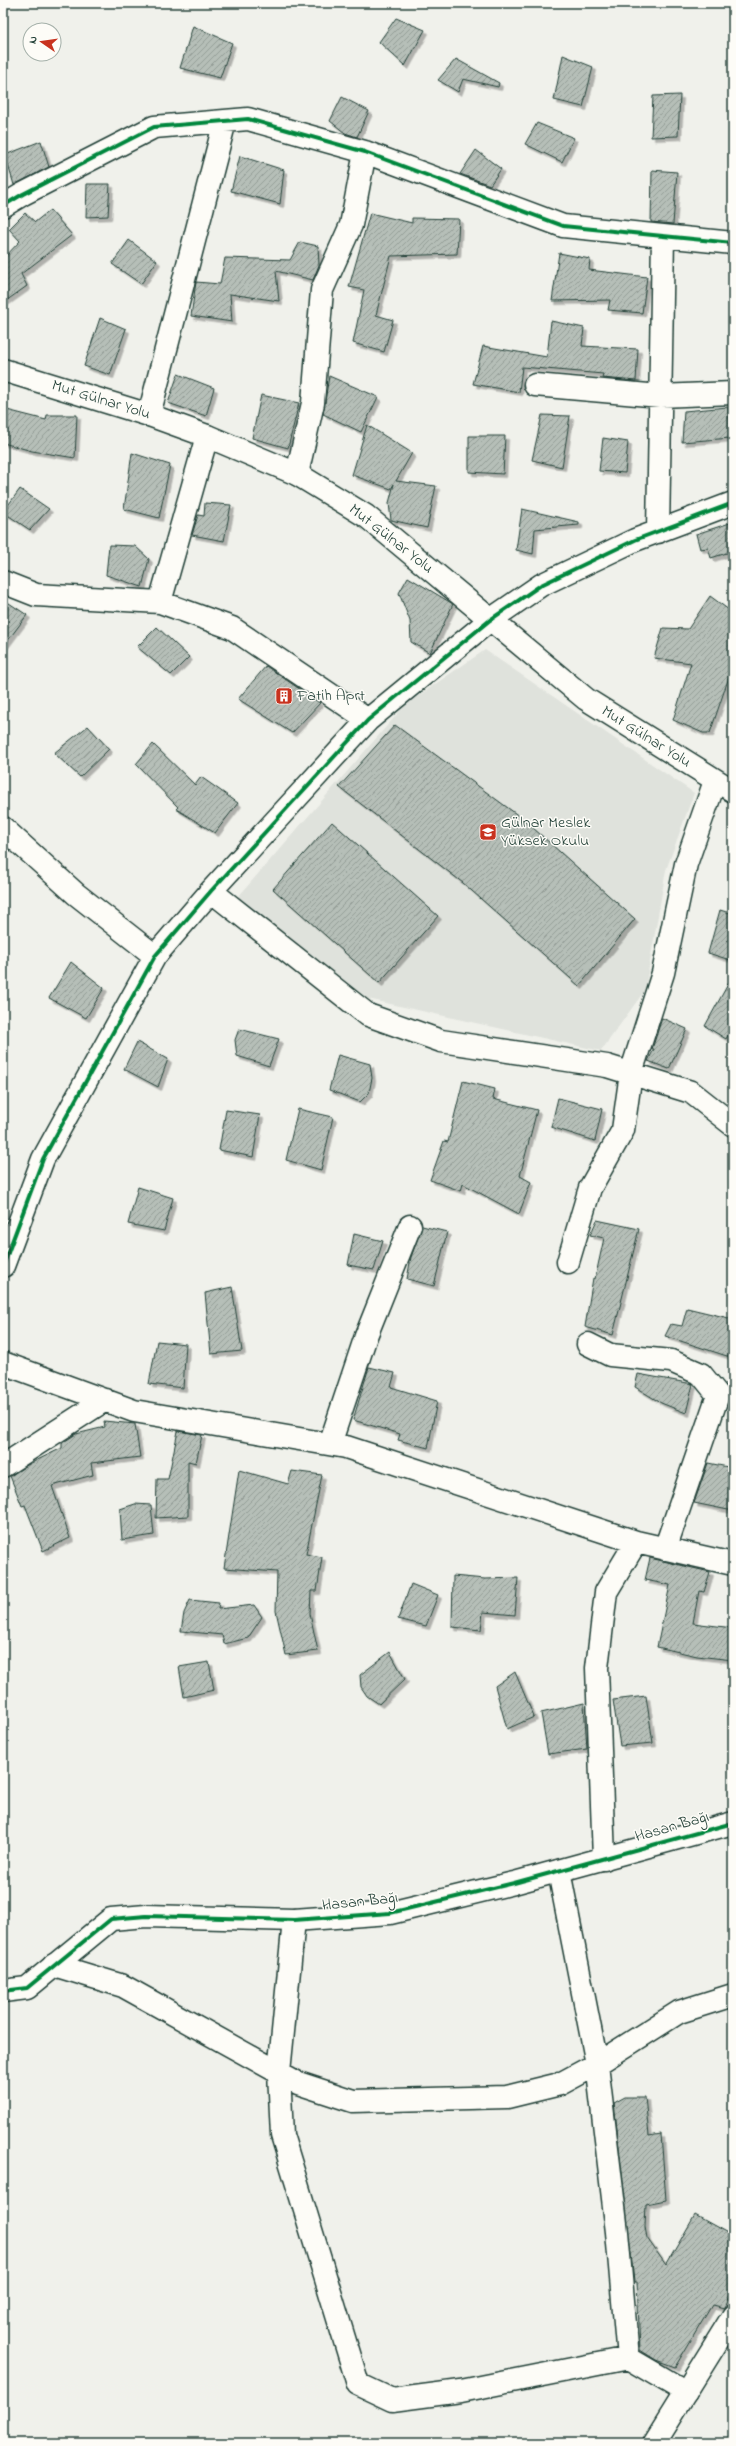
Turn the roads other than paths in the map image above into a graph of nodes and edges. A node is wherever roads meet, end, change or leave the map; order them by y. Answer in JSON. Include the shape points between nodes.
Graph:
{"nodes":[{"id":1,"x":225,"y":121,"type":"junction"},
{"id":2,"x":365,"y":152,"type":"junction"},
{"id":3,"x":3,"y":206,"type":"edge"},
{"id":4,"x":663,"y":236,"type":"junction"},
{"id":5,"x":733,"y":243,"type":"edge"},
{"id":6,"x":3,"y":370,"type":"edge"},
{"id":7,"x":535,"y":385,"type":"dead end"},
{"id":8,"x":733,"y":393,"type":"edge"},
{"id":9,"x":660,"y":396,"type":"junction"},
{"id":10,"x":149,"y":415,"type":"junction"},
{"id":11,"x":207,"y":436,"type":"junction"},
{"id":12,"x":297,"y":474,"type":"junction"},
{"id":13,"x":733,"y":503,"type":"edge"},
{"id":14,"x":658,"y":532,"type":"junction"},
{"id":15,"x":3,"y":582,"type":"edge"},
{"id":16,"x":160,"y":602,"type":"junction"},
{"id":17,"x":490,"y":620,"type":"junction"},
{"id":18,"x":368,"y":720,"type":"junction"},
{"id":19,"x":724,"y":786,"type":"edge"},
{"id":20,"x":3,"y":828,"type":"edge"},
{"id":21,"x":211,"y":891,"type":"junction"},
{"id":22,"x":155,"y":956,"type":"junction"},
{"id":23,"x":631,"y":1073,"type":"junction"},
{"id":24,"x":733,"y":1125,"type":"edge"},
{"id":25,"x":410,"y":1226,"type":"dead end"},
{"id":26,"x":568,"y":1262,"type":"dead end"},
{"id":27,"x":3,"y":1266,"type":"edge"},
{"id":28,"x":588,"y":1344,"type":"dead end"},
{"id":29,"x":3,"y":1363,"type":"edge"},
{"id":30,"x":105,"y":1400,"type":"junction"},
{"id":31,"x":330,"y":1444,"type":"junction"},
{"id":32,"x":3,"y":1466,"type":"edge"},
{"id":33,"x":636,"y":1542,"type":"junction"},
{"id":34,"x":666,"y":1549,"type":"junction"},
{"id":35,"x":733,"y":1564,"type":"edge"},
{"id":36,"x":733,"y":1823,"type":"edge"},
{"id":37,"x":604,"y":1859,"type":"junction"},
{"id":38,"x":559,"y":1871,"type":"junction"},
{"id":39,"x":294,"y":1920,"type":"junction"},
{"id":40,"x":54,"y":1966,"type":"junction"},
{"id":41,"x":3,"y":1991,"type":"edge"},
{"id":42,"x":733,"y":1995,"type":"edge"},
{"id":43,"x":597,"y":2064,"type":"junction"},
{"id":44,"x":279,"y":2072,"type":"junction"},
{"id":45,"x":733,"y":2316,"type":"edge"},
{"id":46,"x":628,"y":2358,"type":"junction"},
{"id":47,"x":686,"y":2392,"type":"junction"},
{"id":48,"x":654,"y":2443,"type":"edge"}],
"edges":[{"from":1,"to":2,"type":"street","via":[[248,119]]},
{"from":1,"to":3,"type":"street","via":[[154,127]]},
{"from":1,"to":10,"type":"street"},
{"from":2,"to":4,"type":"street","via":[[563,226]]},
{"from":2,"to":12,"type":"street","via":[[350,225],[322,290],[312,402]]},
{"from":4,"to":5,"type":"street"},
{"from":4,"to":9,"type":"street"},
{"from":6,"to":10,"type":"street","name":"Mut Gülnar Yolu"},
{"from":7,"to":9,"type":"street"},
{"from":8,"to":9,"type":"street"},
{"from":9,"to":14,"type":"street"},
{"from":10,"to":11,"type":"street","name":"Mut Gülnar Yolu"},
{"from":11,"to":12,"type":"street","name":"Mut Gülnar Yolu"},
{"from":11,"to":16,"type":"street"},
{"from":12,"to":17,"type":"street","name":"Mut Gülnar Yolu","via":[[366,516]]},
{"from":13,"to":14,"type":"street"},
{"from":14,"to":17,"type":"street","via":[[541,585]]},
{"from":15,"to":16,"type":"street","via":[[36,595]]},
{"from":16,"to":18,"type":"street","via":[[232,628]]},
{"from":17,"to":18,"type":"street"},
{"from":17,"to":19,"type":"street","name":"Mut Gülnar Yolu","via":[[586,699]]},
{"from":18,"to":21,"type":"street"},
{"from":19,"to":23,"type":"street","via":[[686,864],[663,973]]},
{"from":20,"to":22,"type":"street","via":[[76,894]]},
{"from":21,"to":22,"type":"street"},
{"from":21,"to":23,"type":"street","via":[[368,1015],[441,1041],[607,1066]]},
{"from":22,"to":27,"type":"street","via":[[43,1159]]},
{"from":23,"to":24,"type":"street","via":[[691,1092]]},
{"from":23,"to":26,"type":"street","via":[[623,1130],[590,1188]]},
{"from":25,"to":31,"type":"street","via":[[366,1336]]},
{"from":28,"to":34,"type":"street","via":[[610,1355],[671,1361],[701,1374],[718,1395]]},
{"from":29,"to":30,"type":"street"},
{"from":30,"to":31,"type":"street","via":[[134,1411]]},
{"from":30,"to":32,"type":"street"},
{"from":31,"to":33,"type":"street","via":[[346,1447]]},
{"from":33,"to":34,"type":"street"},
{"from":33,"to":37,"type":"street","via":[[606,1592],[597,1668]]},
{"from":34,"to":35,"type":"street"},
{"from":36,"to":37,"type":"street","name":"Hasan Bağı"},
{"from":37,"to":38,"type":"street","name":"Hasan Bağı"},
{"from":38,"to":39,"type":"street","name":"Hasan Bağı","via":[[390,1913]]},
{"from":38,"to":43,"type":"street"},
{"from":39,"to":40,"type":"street","name":"Hasan Bağı","via":[[146,1916],[111,1919]]},
{"from":39,"to":44,"type":"street"},
{"from":40,"to":41,"type":"street","name":"Hasan Bağı","via":[[27,1988]]},
{"from":40,"to":44,"type":"street","via":[[123,1986]]},
{"from":42,"to":43,"type":"street","via":[[679,2012]]},
{"from":43,"to":44,"type":"street","via":[[560,2084],[507,2097],[353,2101],[298,2082]]},
{"from":43,"to":46,"type":"street","via":[[617,2232]]},
{"from":44,"to":46,"type":"street","via":[[282,2135],[358,2384],[392,2400],[461,2391]]},
{"from":45,"to":47,"type":"street"},
{"from":46,"to":47,"type":"street"},
{"from":47,"to":48,"type":"street"}]}
